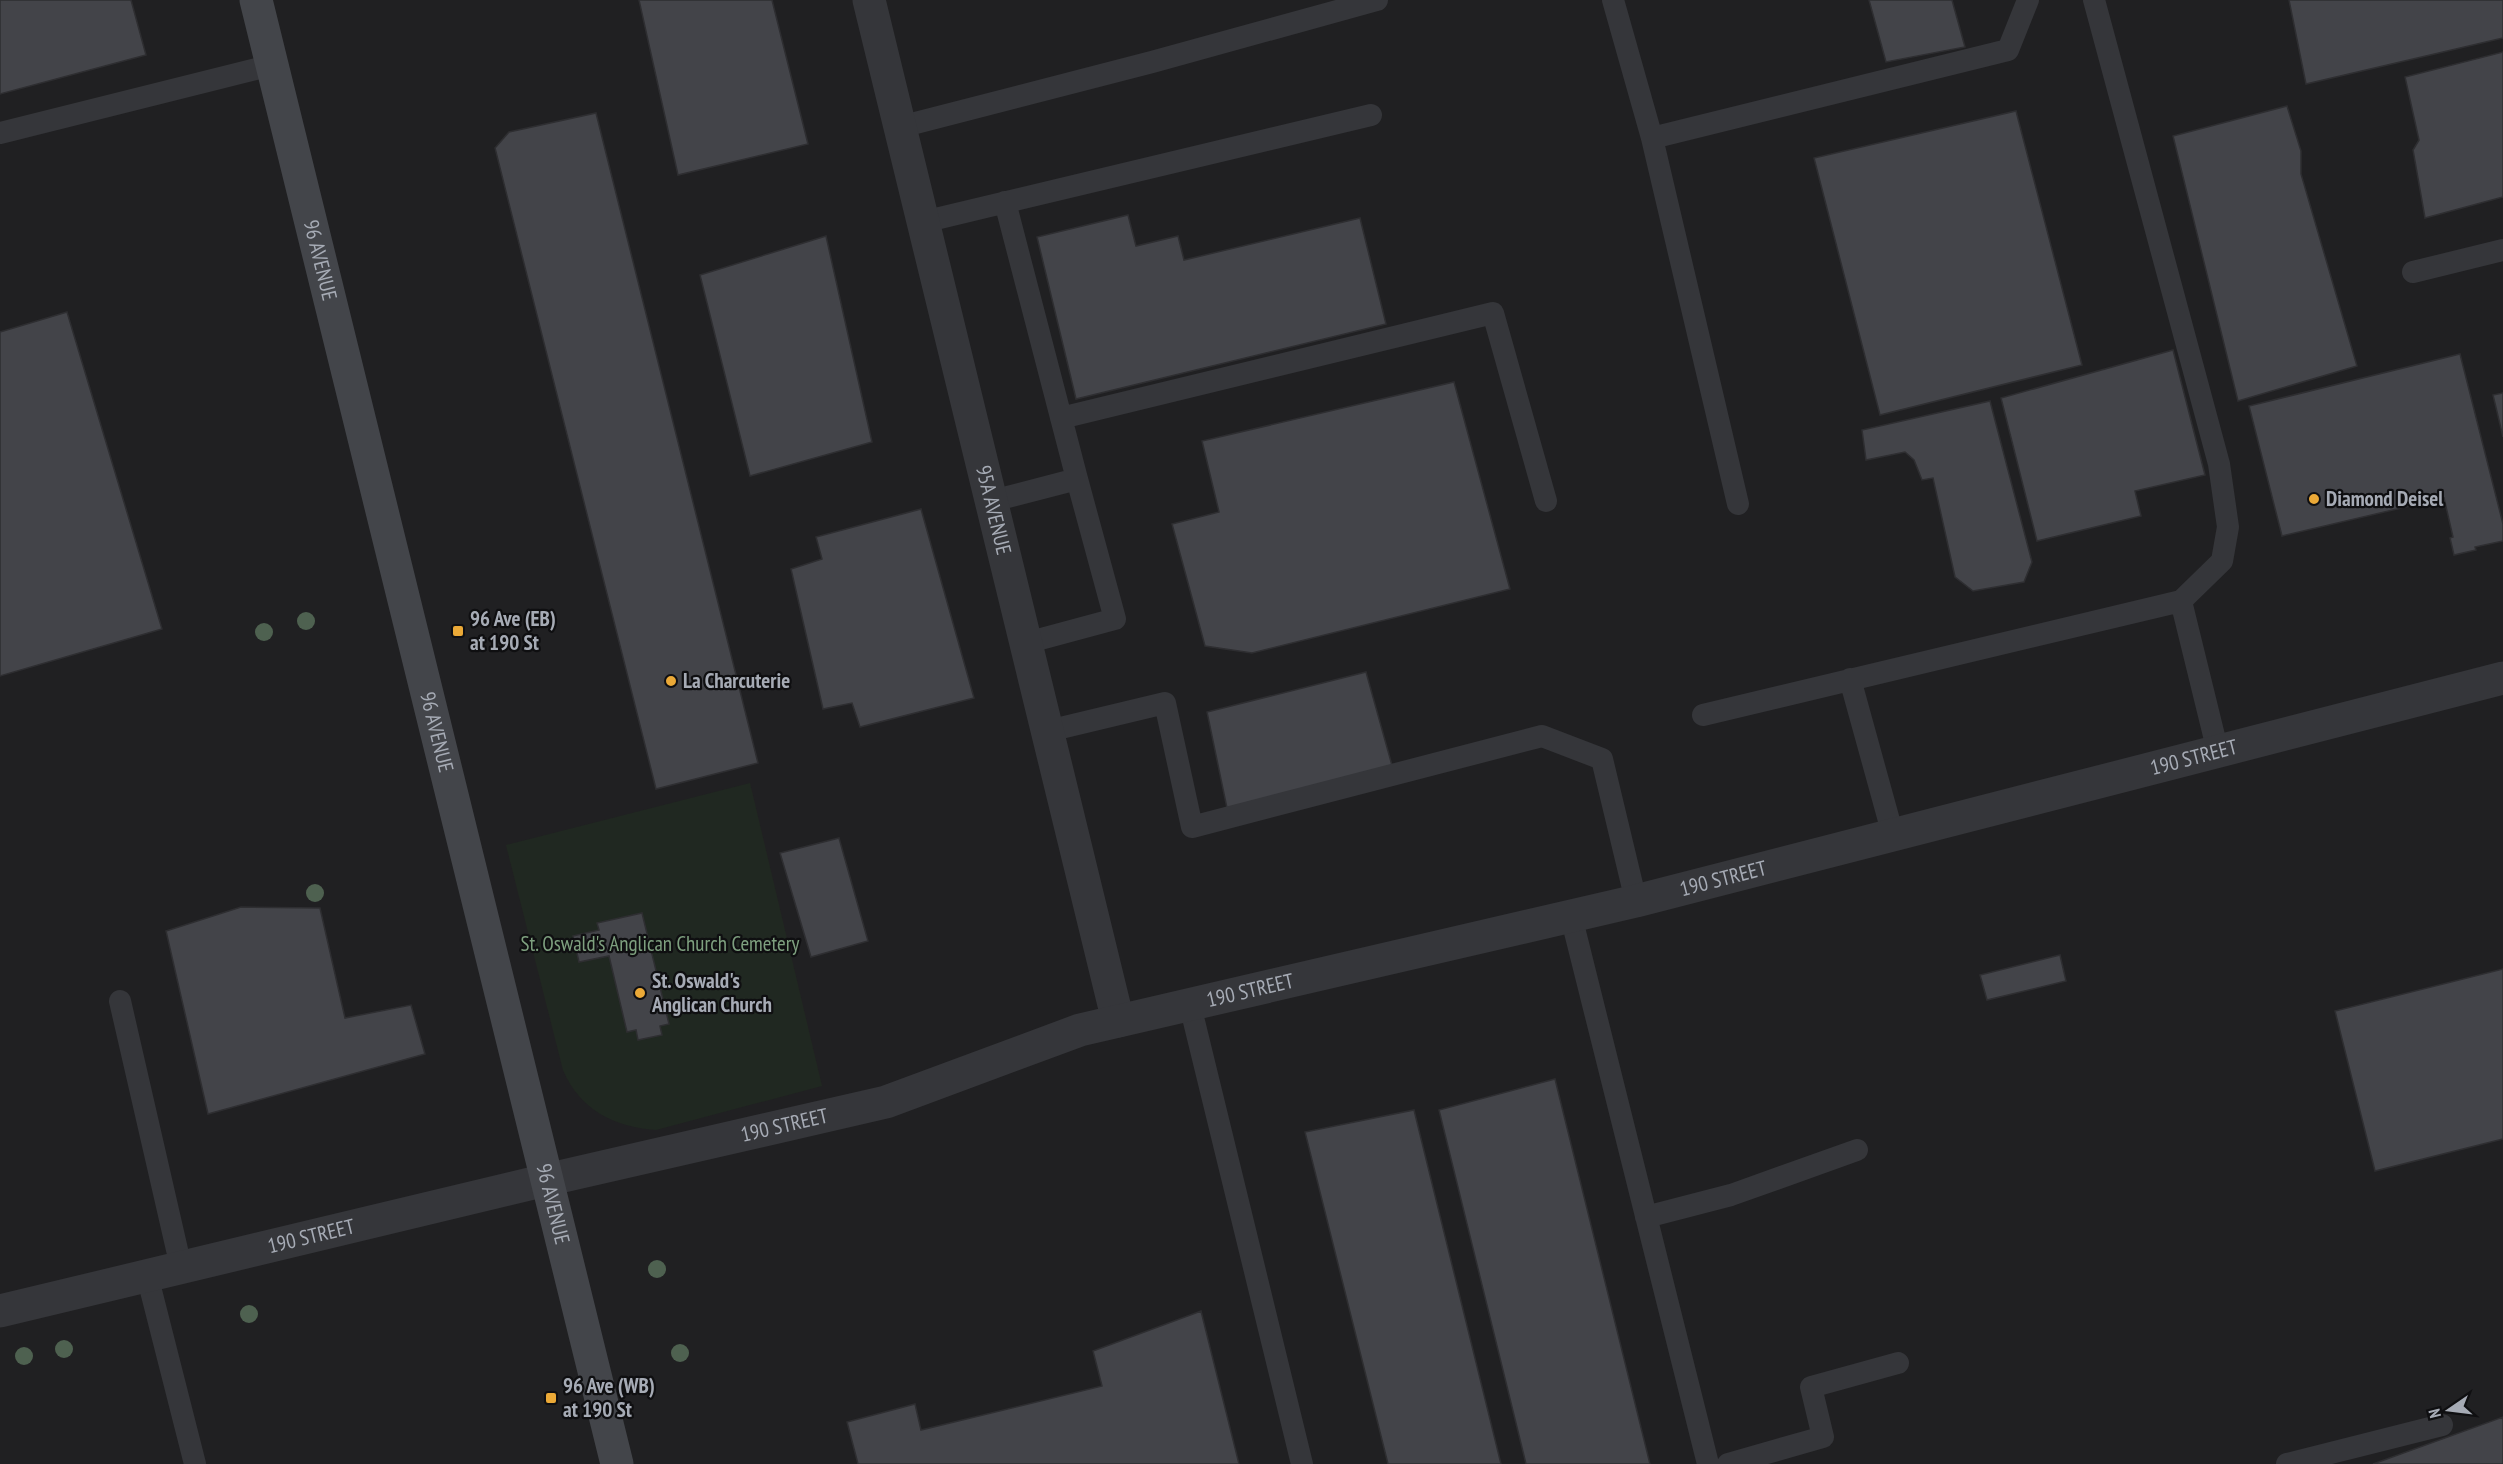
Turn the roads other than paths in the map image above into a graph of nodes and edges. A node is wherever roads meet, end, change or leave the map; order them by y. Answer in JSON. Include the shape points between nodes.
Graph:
{"nodes":[{"id":1,"x":256,"y":0,"type":"edge"},
{"id":2,"x":869,"y":0,"type":"edge"},
{"id":3,"x":1377,"y":0,"type":"edge"},
{"id":4,"x":1613,"y":0,"type":"edge"},
{"id":5,"x":2028,"y":0,"type":"edge"},
{"id":6,"x":2094,"y":0,"type":"edge"},
{"id":7,"x":272,"y":65,"type":"junction"},
{"id":8,"x":1371,"y":115,"type":"dead end"},
{"id":9,"x":900,"y":127,"type":"junction"},
{"id":10,"x":0,"y":133,"type":"edge"},
{"id":11,"x":1652,"y":138,"type":"junction"},
{"id":12,"x":1005,"y":202,"type":"junction"},
{"id":13,"x":923,"y":222,"type":"junction"},
{"id":14,"x":2503,"y":250,"type":"edge"},
{"id":15,"x":2413,"y":272,"type":"dead end"},
{"id":16,"x":1061,"y":418,"type":"junction"},
{"id":17,"x":1077,"y":479,"type":"junction"},
{"id":18,"x":992,"y":501,"type":"junction"},
{"id":19,"x":1546,"y":501,"type":"dead end"},
{"id":20,"x":1738,"y":504,"type":"dead end"},
{"id":21,"x":2181,"y":601,"type":"junction"},
{"id":22,"x":1026,"y":643,"type":"junction"},
{"id":23,"x":2503,"y":678,"type":"edge"},
{"id":24,"x":1850,"y":679,"type":"junction"},
{"id":25,"x":1703,"y":715,"type":"dead end"},
{"id":26,"x":1048,"y":731,"type":"junction"},
{"id":27,"x":2218,"y":752,"type":"junction"},
{"id":28,"x":1893,"y":835,"type":"junction"},
{"id":29,"x":1636,"y":901,"type":"junction"},
{"id":30,"x":1571,"y":915,"type":"junction"},
{"id":31,"x":120,"y":1001,"type":"dead end"},
{"id":32,"x":1190,"y":1005,"type":"junction"},
{"id":33,"x":1118,"y":1021,"type":"junction"},
{"id":34,"x":1857,"y":1150,"type":"dead end"},
{"id":35,"x":546,"y":1180,"type":"junction"},
{"id":36,"x":1646,"y":1217,"type":"junction"},
{"id":37,"x":181,"y":1267,"type":"junction"},
{"id":38,"x":147,"y":1275,"type":"junction"},
{"id":39,"x":0,"y":1311,"type":"edge"},
{"id":40,"x":1898,"y":1363,"type":"dead end"},
{"id":41,"x":2442,"y":1425,"type":"dead end"},
{"id":42,"x":195,"y":1464,"type":"edge"},
{"id":43,"x":617,"y":1464,"type":"edge"},
{"id":44,"x":1302,"y":1464,"type":"edge"},
{"id":45,"x":1708,"y":1464,"type":"edge"},
{"id":46,"x":1728,"y":1464,"type":"edge"},
{"id":47,"x":2287,"y":1464,"type":"edge"}],
"edges":[{"from":1,"to":7,"type":"main road","name":"96 AVENUE"},
{"from":2,"to":9,"type":"street","name":"95A AVENUE"},
{"from":3,"to":9,"type":"lane"},
{"from":4,"to":11,"type":"lane"},
{"from":5,"to":11,"type":"lane","via":[[2008,50]]},
{"from":6,"to":21,"type":"lane","via":[[2219,464],[2228,527],[2222,561]]},
{"from":7,"to":10,"type":"lane"},
{"from":7,"to":35,"type":"main road","name":"96 AVENUE"},
{"from":8,"to":12,"type":"lane"},
{"from":9,"to":13,"type":"street","name":"95A AVENUE"},
{"from":11,"to":20,"type":"lane"},
{"from":12,"to":13,"type":"lane"},
{"from":12,"to":16,"type":"lane"},
{"from":13,"to":18,"type":"street","name":"95A AVENUE"},
{"from":14,"to":15,"type":"lane"},
{"from":16,"to":17,"type":"lane"},
{"from":16,"to":19,"type":"lane","via":[[1493,313]]},
{"from":17,"to":18,"type":"lane"},
{"from":17,"to":22,"type":"lane","via":[[1114,619]]},
{"from":18,"to":22,"type":"street","name":"95A AVENUE"},
{"from":21,"to":24,"type":"lane"},
{"from":21,"to":27,"type":"lane"},
{"from":22,"to":26,"type":"street","name":"95A AVENUE"},
{"from":23,"to":27,"type":"street","name":"190 STREET"},
{"from":24,"to":25,"type":"lane"},
{"from":24,"to":28,"type":"lane"},
{"from":26,"to":29,"type":"lane","via":[[1165,703],[1192,827],[1542,736],[1602,759]]},
{"from":26,"to":33,"type":"street","name":"95A AVENUE"},
{"from":27,"to":28,"type":"street","name":"190 STREET"},
{"from":28,"to":29,"type":"street","name":"190 STREET"},
{"from":29,"to":30,"type":"street","name":"190 STREET"},
{"from":30,"to":32,"type":"street","name":"190 STREET"},
{"from":30,"to":36,"type":"lane"},
{"from":31,"to":37,"type":"lane"},
{"from":32,"to":33,"type":"street","name":"190 STREET"},
{"from":32,"to":44,"type":"lane"},
{"from":33,"to":35,"type":"street","name":"190 STREET","via":[[1042,1043],[886,1102]]},
{"from":34,"to":36,"type":"lane","via":[[1731,1195]]},
{"from":35,"to":37,"type":"street","name":"190 STREET"},
{"from":35,"to":43,"type":"main road","name":"96 AVENUE"},
{"from":36,"to":45,"type":"lane"},
{"from":37,"to":38,"type":"street","name":"190 STREET"},
{"from":38,"to":39,"type":"street","name":"190 STREET"},
{"from":38,"to":42,"type":"lane"},
{"from":40,"to":46,"type":"lane","via":[[1811,1387],[1823,1437]]},
{"from":41,"to":47,"type":"lane"}]}
